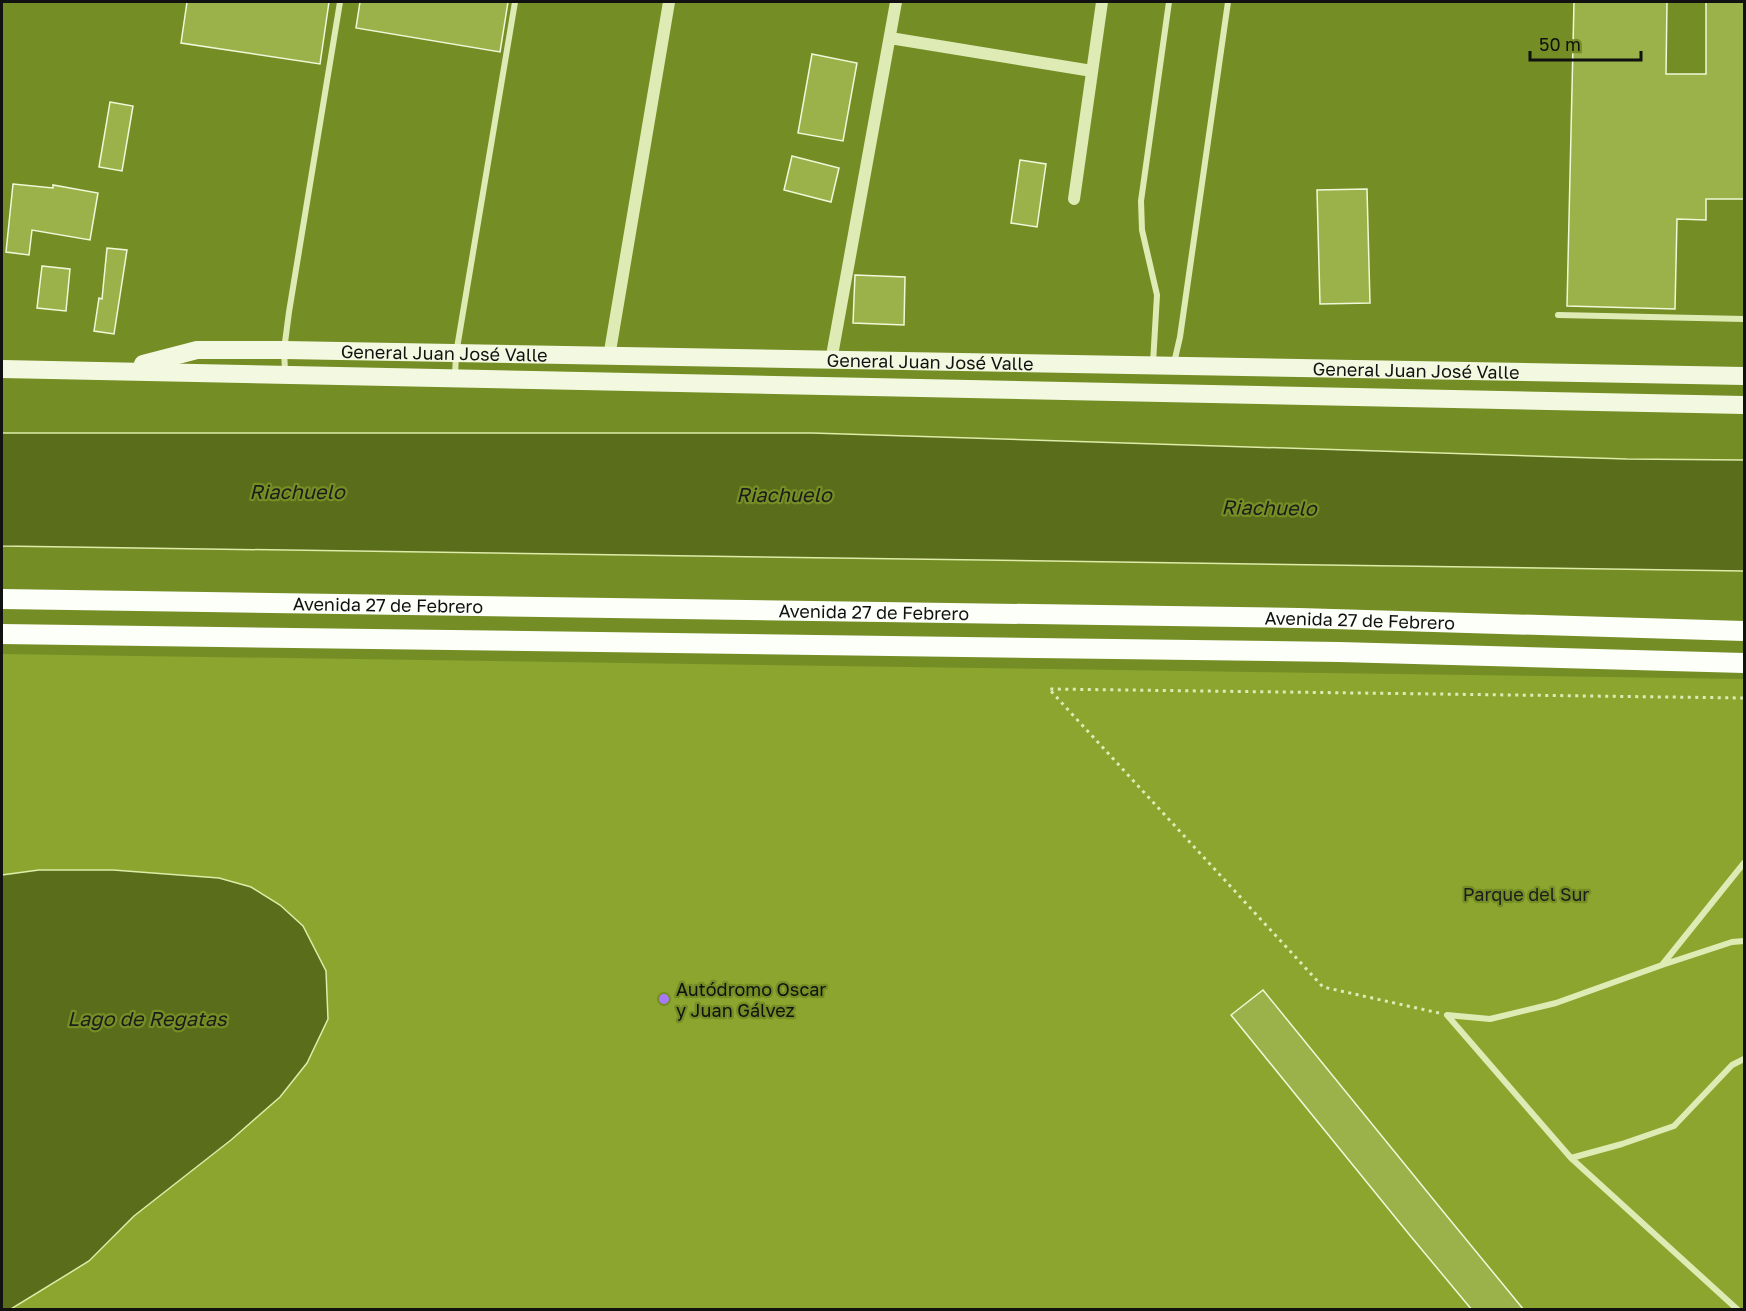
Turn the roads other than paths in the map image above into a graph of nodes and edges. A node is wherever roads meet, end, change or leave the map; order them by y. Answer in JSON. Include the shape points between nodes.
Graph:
{"nodes":[{"id":1,"x":340,"y":2,"type":"edge"},
{"id":2,"x":515,"y":2,"type":"edge"},
{"id":3,"x":669,"y":2,"type":"edge"},
{"id":4,"x":896,"y":2,"type":"edge"},
{"id":5,"x":1102,"y":2,"type":"edge"},
{"id":6,"x":1169,"y":2,"type":"edge"},
{"id":7,"x":1228,"y":2,"type":"edge"},
{"id":8,"x":890,"y":38,"type":"junction"},
{"id":9,"x":1092,"y":71,"type":"junction"},
{"id":10,"x":1074,"y":199,"type":"dead end"},
{"id":11,"x":1558,"y":315,"type":"dead end"},
{"id":12,"x":1744,"y":319,"type":"edge"},
{"id":13,"x":284,"y":350,"type":"junction"},
{"id":14,"x":456,"y":354,"type":"junction"},
{"id":15,"x":609,"y":357,"type":"junction"},
{"id":16,"x":831,"y":361,"type":"junction"},
{"id":17,"x":1153,"y":366,"type":"junction"},
{"id":18,"x":1173,"y":366,"type":"junction"},
{"id":19,"x":2,"y":369,"type":"edge"},
{"id":20,"x":119,"y":370,"type":"junction"},
{"id":21,"x":285,"y":373,"type":"junction"},
{"id":22,"x":455,"y":376,"type":"junction"},
{"id":23,"x":1744,"y":376,"type":"edge"},
{"id":24,"x":1744,"y":405,"type":"edge"},
{"id":25,"x":2,"y":599,"type":"edge"},
{"id":26,"x":1744,"y":630,"type":"edge"},
{"id":27,"x":2,"y":634,"type":"edge"},
{"id":28,"x":1744,"y":663,"type":"edge"},
{"id":29,"x":1744,"y":863,"type":"edge"},
{"id":30,"x":1744,"y":941,"type":"edge"},
{"id":31,"x":1662,"y":965,"type":"junction"},
{"id":32,"x":1744,"y":1059,"type":"edge"},
{"id":33,"x":1571,"y":1158,"type":"junction"},
{"id":34,"x":1738,"y":1310,"type":"edge"}],
"edges":[{"from":1,"to":13,"type":"lane"},
{"from":2,"to":14,"type":"lane"},
{"from":3,"to":15,"type":"street"},
{"from":4,"to":8,"type":"street"},
{"from":5,"to":9,"type":"street"},
{"from":6,"to":17,"type":"lane","via":[[1141,201],[1142,230],[1157,295]]},
{"from":7,"to":18,"type":"lane"},
{"from":8,"to":9,"type":"street"},
{"from":8,"to":16,"type":"street"},
{"from":9,"to":10,"type":"street"},
{"from":11,"to":12,"type":"lane"},
{"from":13,"to":14,"type":"main road","name":"General Juan José Valle"},
{"from":13,"to":20,"type":"main road","name":"General Juan José Valle","via":[[197,350]]},
{"from":13,"to":21,"type":"lane"},
{"from":14,"to":15,"type":"main road","name":"General Juan José Valle"},
{"from":14,"to":22,"type":"lane"},
{"from":15,"to":16,"type":"main road","name":"General Juan José Valle"},
{"from":16,"to":17,"type":"main road","name":"General Juan José Valle"},
{"from":17,"to":18,"type":"main road","name":"General Juan José Valle"},
{"from":18,"to":23,"type":"main road","name":"General Juan José Valle"},
{"from":19,"to":20,"type":"main road","name":"General Juan José Valle"},
{"from":20,"to":21,"type":"main road","name":"General Juan José Valle"},
{"from":21,"to":22,"type":"main road","name":"General Juan José Valle"},
{"from":22,"to":24,"type":"main road","name":"General Juan José Valle"},
{"from":25,"to":26,"type":"main road","name":"Avenida 27 de Febrero","via":[[1311,618]]},
{"from":27,"to":28,"type":"main road","name":"Avenida 27 de Febrero","via":[[1339,652]]},
{"from":29,"to":31,"type":"lane"},
{"from":30,"to":31,"type":"lane"},
{"from":31,"to":33,"type":"lane","via":[[1556,1004],[1490,1019],[1447,1015]]},
{"from":32,"to":33,"type":"lane","via":[[1732,1065],[1674,1125]]},
{"from":33,"to":34,"type":"lane"}]}
